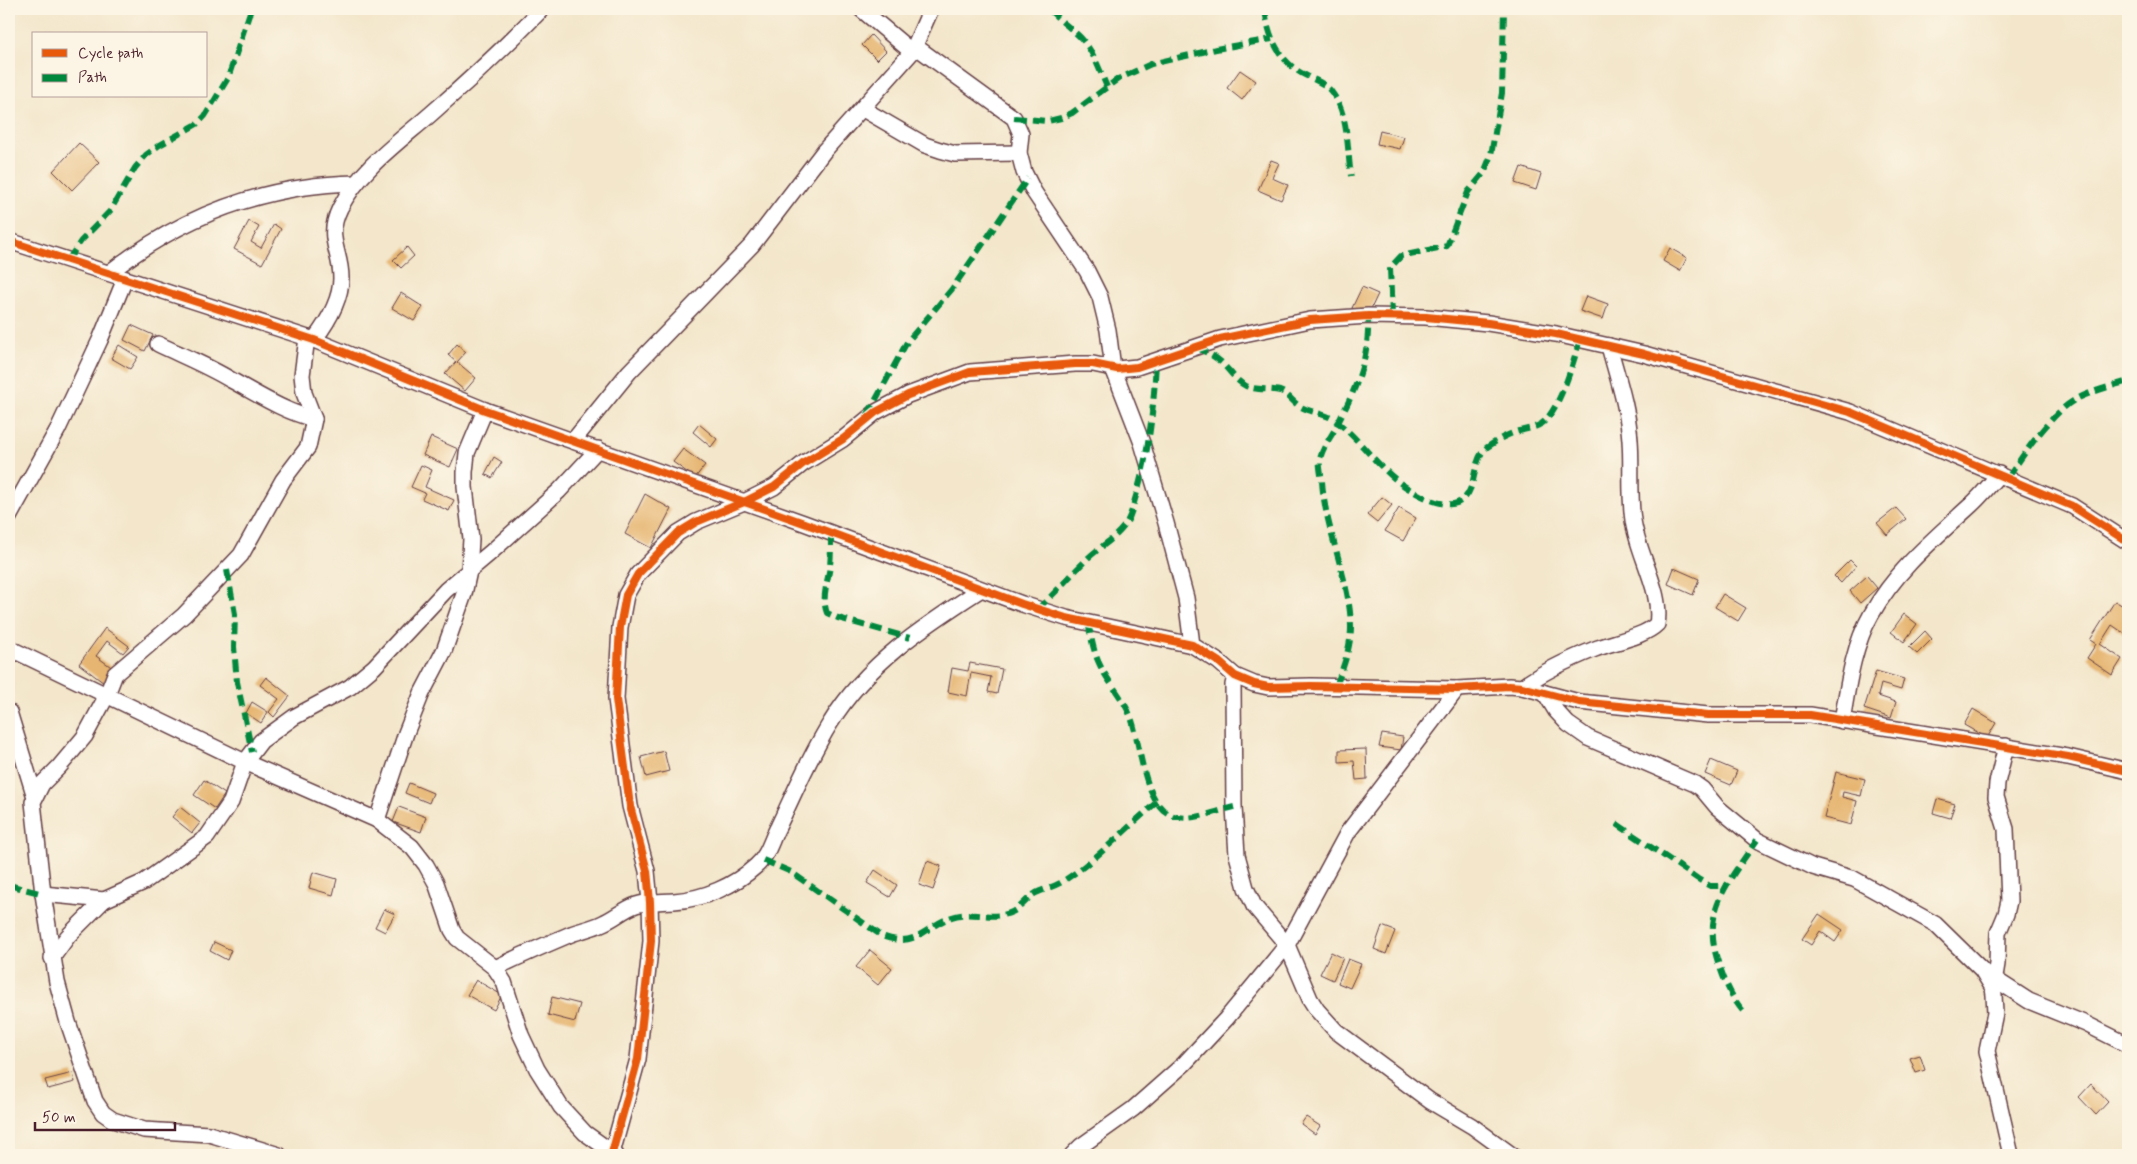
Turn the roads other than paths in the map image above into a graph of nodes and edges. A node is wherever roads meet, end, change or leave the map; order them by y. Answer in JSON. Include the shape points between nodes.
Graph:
{"nodes":[{"id":1,"x":542,"y":9,"type":"edge"},
{"id":2,"x":861,"y":9,"type":"edge"},
{"id":3,"x":931,"y":9,"type":"edge"},
{"id":4,"x":914,"y":49,"type":"junction"},
{"id":5,"x":863,"y":109,"type":"junction"},
{"id":6,"x":1019,"y":153,"type":"junction"},
{"id":7,"x":356,"y":183,"type":"junction"},
{"id":8,"x":9,"y":241,"type":"edge"},
{"id":9,"x":108,"y":273,"type":"junction"},
{"id":10,"x":125,"y":279,"type":"junction"},
{"id":11,"x":310,"y":339,"type":"junction"},
{"id":12,"x":158,"y":344,"type":"dead end"},
{"id":13,"x":1609,"y":346,"type":"junction"},
{"id":14,"x":1113,"y":368,"type":"junction"},
{"id":15,"x":485,"y":410,"type":"junction"},
{"id":16,"x":314,"y":420,"type":"junction"},
{"id":17,"x":573,"y":441,"type":"junction"},
{"id":18,"x":598,"y":449,"type":"junction"},
{"id":19,"x":1999,"y":474,"type":"junction"},
{"id":20,"x":744,"y":502,"type":"junction"},
{"id":21,"x":9,"y":517,"type":"edge"},
{"id":22,"x":2128,"y":542,"type":"edge"},
{"id":23,"x":470,"y":571,"type":"junction"},
{"id":24,"x":980,"y":590,"type":"junction"},
{"id":25,"x":1192,"y":645,"type":"junction"},
{"id":26,"x":9,"y":648,"type":"edge"},
{"id":27,"x":1235,"y":676,"type":"junction"},
{"id":28,"x":1522,"y":687,"type":"junction"},
{"id":29,"x":1457,"y":688,"type":"junction"},
{"id":30,"x":1545,"y":693,"type":"junction"},
{"id":31,"x":106,"y":697,"type":"junction"},
{"id":32,"x":9,"y":712,"type":"edge"},
{"id":33,"x":1842,"y":721,"type":"junction"},
{"id":34,"x":2006,"y":746,"type":"junction"},
{"id":35,"x":245,"y":762,"type":"junction"},
{"id":36,"x":2128,"y":771,"type":"edge"},
{"id":37,"x":35,"y":797,"type":"junction"},
{"id":38,"x":377,"y":820,"type":"junction"},
{"id":39,"x":43,"y":894,"type":"junction"},
{"id":40,"x":104,"y":900,"type":"junction"},
{"id":41,"x":650,"y":902,"type":"junction"},
{"id":42,"x":1287,"y":945,"type":"junction"},
{"id":43,"x":52,"y":958,"type":"junction"},
{"id":44,"x":495,"y":968,"type":"junction"},
{"id":45,"x":1990,"y":979,"type":"junction"},
{"id":46,"x":2128,"y":1045,"type":"edge"},
{"id":47,"x":614,"y":1154,"type":"edge"},
{"id":48,"x":279,"y":1155,"type":"edge"},
{"id":49,"x":1072,"y":1155,"type":"edge"},
{"id":50,"x":1512,"y":1155,"type":"edge"},
{"id":51,"x":2011,"y":1155,"type":"edge"}],
"edges":[{"from":1,"to":7,"type":"street","via":[[431,114],[398,140]]},
{"from":2,"to":4,"type":"street"},
{"from":3,"to":4,"type":"street"},
{"from":4,"to":5,"type":"street"},
{"from":4,"to":6,"type":"street","via":[[1014,118],[1021,134]]},
{"from":5,"to":6,"type":"street","via":[[925,145],[940,150],[955,154]]},
{"from":5,"to":17,"type":"street","via":[[824,152],[752,245],[628,372]]},
{"from":6,"to":14,"type":"street","via":[[1034,192],[1087,271],[1100,297]]},
{"from":7,"to":9,"type":"street","via":[[323,184],[244,200],[170,231]]},
{"from":7,"to":11,"type":"street","via":[[334,223],[333,243],[341,278],[338,295],[324,327]]},
{"from":8,"to":9,"type":"street"},
{"from":9,"to":10,"type":"street"},
{"from":10,"to":11,"type":"street"},
{"from":10,"to":21,"type":"street","via":[[58,429]]},
{"from":11,"to":15,"type":"street"},
{"from":11,"to":16,"type":"street","via":[[302,375],[304,393]]},
{"from":12,"to":16,"type":"street","via":[[208,367],[275,405]]},
{"from":13,"to":14,"type":"street","via":[[1488,323],[1368,316],[1310,320],[1220,339],[1137,367]]},
{"from":13,"to":19,"type":"street","via":[[1850,412]]},
{"from":13,"to":28,"type":"street","via":[[1627,414],[1633,520],[1648,568],[1658,612],[1657,624],[1645,633],[1568,661]]},
{"from":14,"to":20,"type":"street","via":[[1075,364],[959,375],[876,412],[774,486]]},
{"from":14,"to":25,"type":"street","via":[[1142,443],[1163,514],[1186,598]]},
{"from":15,"to":17,"type":"street"},
{"from":15,"to":23,"type":"street","via":[[467,453],[464,472],[471,539]]},
{"from":16,"to":31,"type":"street","via":[[308,447],[283,480],[241,555],[184,615],[120,668]]},
{"from":17,"to":18,"type":"street"},
{"from":18,"to":20,"type":"street"},
{"from":18,"to":23,"type":"street","via":[[559,490]]},
{"from":19,"to":22,"type":"street","via":[[2072,506]]},
{"from":19,"to":33,"type":"street","via":[[1972,504],[1923,548],[1870,615],[1855,655]]},
{"from":20,"to":24,"type":"street"},
{"from":20,"to":41,"type":"street","via":[[678,533],[638,574],[626,595],[620,627],[616,699],[629,798],[647,871]]},
{"from":23,"to":35,"type":"street","via":[[446,590],[374,667],[350,686],[276,729]]},
{"from":23,"to":38,"type":"street","via":[[458,616],[406,733]]},
{"from":24,"to":25,"type":"street","via":[[1066,618]]},
{"from":24,"to":41,"type":"street","via":[[932,620],[894,650],[845,701],[811,759],[768,850],[756,866],[709,894]]},
{"from":25,"to":27,"type":"street"},
{"from":26,"to":31,"type":"street"},
{"from":27,"to":29,"type":"street","via":[[1268,687]]},
{"from":27,"to":42,"type":"street","via":[[1233,742],[1237,855],[1254,906]]},
{"from":28,"to":29,"type":"street"},
{"from":28,"to":30,"type":"street"},
{"from":29,"to":42,"type":"street","via":[[1348,832]]},
{"from":30,"to":33,"type":"street","via":[[1579,702],[1708,715],[1810,715]]},
{"from":30,"to":45,"type":"street","via":[[1556,711],[1583,736],[1695,784],[1724,814],[1757,840],[1812,867],[1854,879],[1935,924]]},
{"from":31,"to":35,"type":"street"},
{"from":31,"to":37,"type":"street","via":[[85,736],[42,784]]},
{"from":32,"to":37,"type":"street"},
{"from":33,"to":34,"type":"street"},
{"from":34,"to":36,"type":"street","via":[[2068,756]]},
{"from":34,"to":45,"type":"street","via":[[1996,783],[1996,798],[2006,829],[2009,901],[1998,934]]},
{"from":35,"to":38,"type":"street"},
{"from":35,"to":40,"type":"street","via":[[231,802],[208,837],[144,882]]},
{"from":37,"to":39,"type":"street"},
{"from":38,"to":44,"type":"street","via":[[412,847],[426,865],[457,938]]},
{"from":39,"to":40,"type":"street"},
{"from":39,"to":43,"type":"street"},
{"from":40,"to":43,"type":"street","via":[[68,936]]},
{"from":41,"to":44,"type":"street","via":[[634,906],[604,923],[573,933]]},
{"from":41,"to":47,"type":"street","via":[[651,941],[638,1060]]},
{"from":42,"to":49,"type":"street","via":[[1184,1064],[1133,1109]]},
{"from":42,"to":50,"type":"street","via":[[1310,999],[1336,1030],[1430,1101]]},
{"from":43,"to":48,"type":"street","via":[[68,1022],[95,1101],[103,1113],[113,1120],[144,1130],[209,1134]]},
{"from":44,"to":47,"type":"street","via":[[504,982],[521,1035],[537,1069],[561,1107],[584,1133]]},
{"from":45,"to":46,"type":"street","via":[[2030,1001]]},
{"from":45,"to":51,"type":"street","via":[[1995,1013],[1987,1051]]}]}
